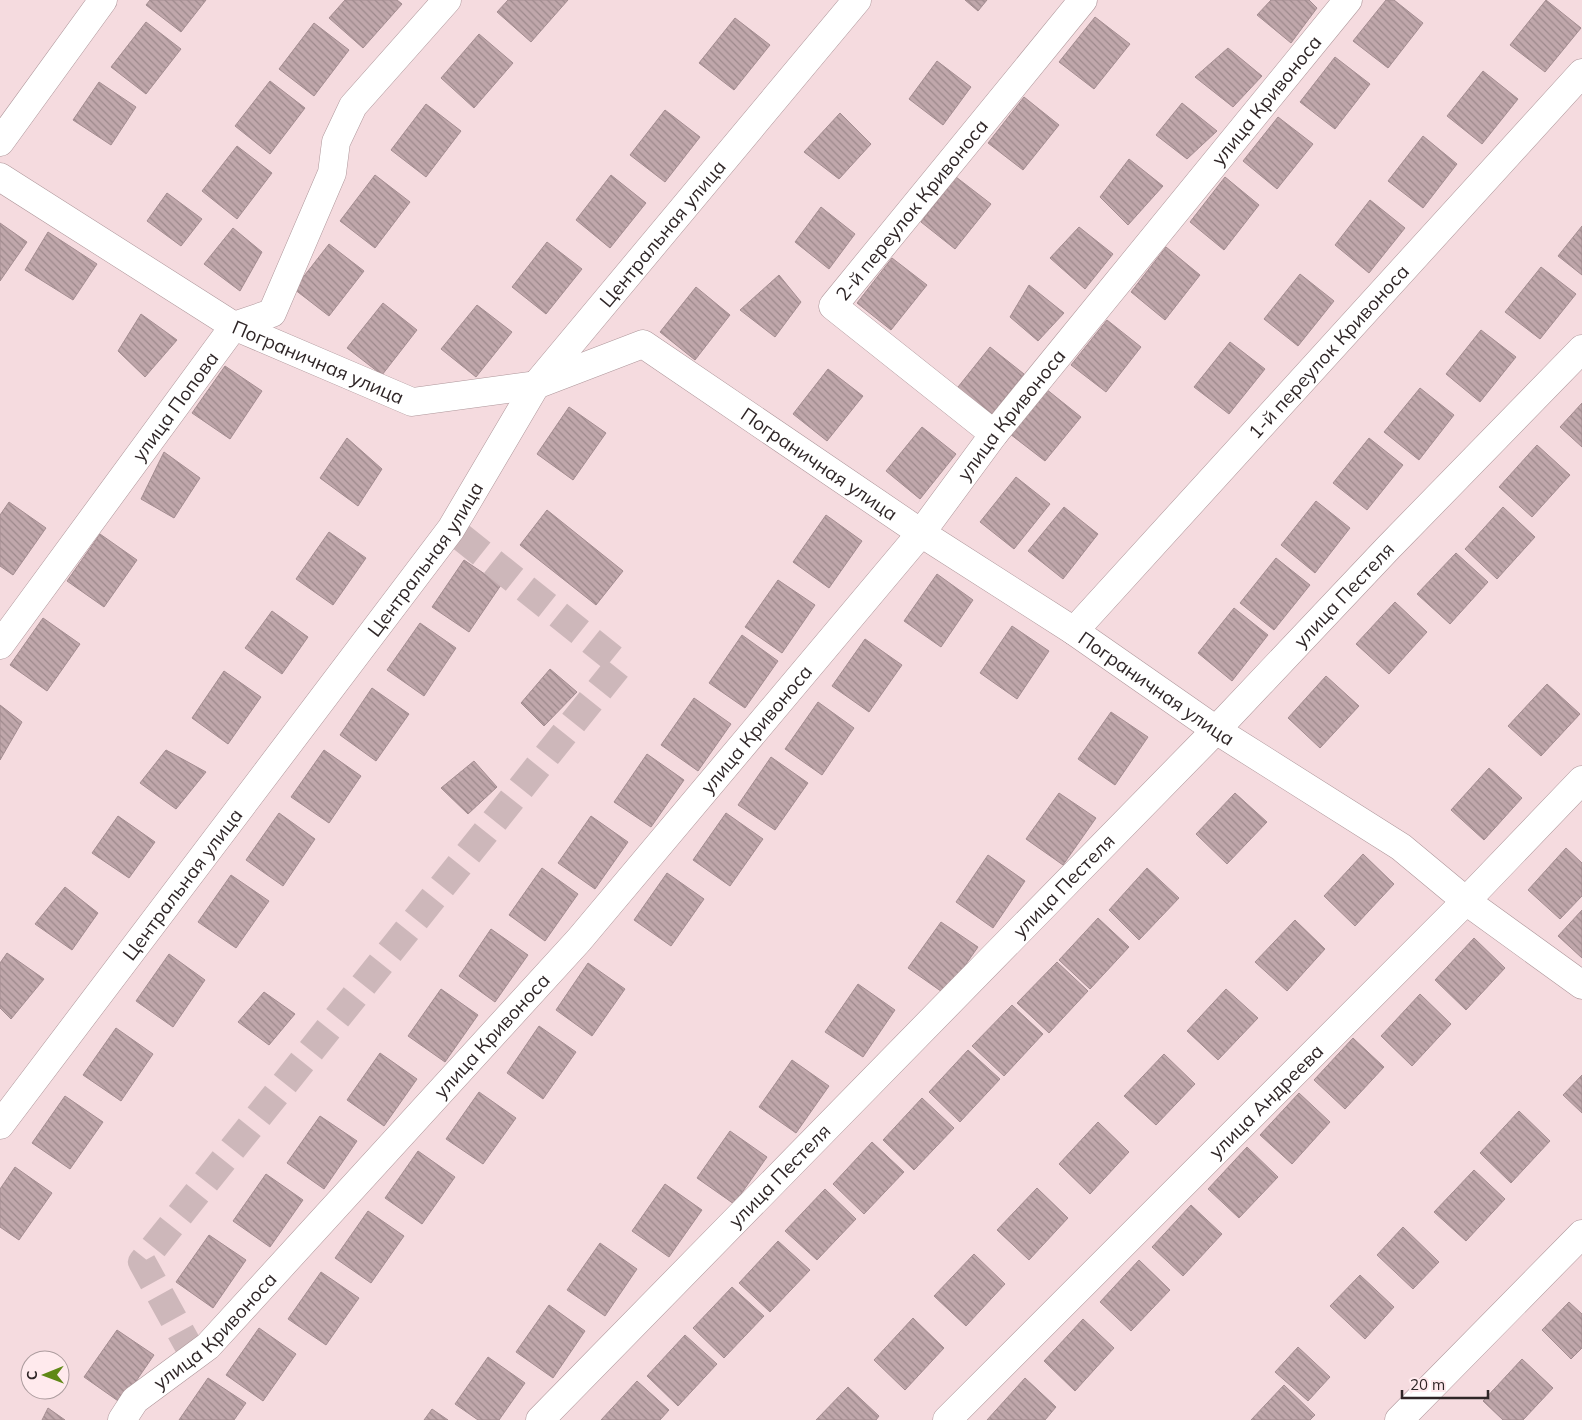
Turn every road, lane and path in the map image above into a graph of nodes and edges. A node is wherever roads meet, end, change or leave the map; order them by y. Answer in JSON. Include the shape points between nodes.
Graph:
{"nodes":[{"id":1,"x":102,"y":0,"type":"edge"},
{"id":2,"x":447,"y":0,"type":"edge"},
{"id":3,"x":857,"y":0,"type":"edge"},
{"id":4,"x":1083,"y":0,"type":"edge"},
{"id":5,"x":1348,"y":0,"type":"edge"},
{"id":6,"x":1582,"y":73,"type":"edge"},
{"id":7,"x":0,"y":142,"type":"edge"},
{"id":8,"x":0,"y":177,"type":"edge"},
{"id":9,"x":234,"y":326,"type":"junction"},
{"id":10,"x":1582,"y":349,"type":"edge"},
{"id":11,"x":536,"y":385,"type":"junction"},
{"id":12,"x":994,"y":434,"type":"junction"},
{"id":13,"x":921,"y":533,"type":"junction"},
{"id":14,"x":1074,"y":631,"type":"junction"},
{"id":15,"x":0,"y":644,"type":"edge"},
{"id":16,"x":1216,"y":730,"type":"junction"},
{"id":17,"x":1582,"y":780,"type":"edge"},
{"id":18,"x":1466,"y":901,"type":"junction"},
{"id":19,"x":1582,"y":985,"type":"edge"},
{"id":20,"x":0,"y":1125,"type":"edge"},
{"id":21,"x":1582,"y":1234,"type":"edge"},
{"id":22,"x":122,"y":1420,"type":"edge"},
{"id":23,"x":540,"y":1420,"type":"edge"},
{"id":24,"x":946,"y":1420,"type":"edge"},
{"id":25,"x":1399,"y":1420,"type":"edge"}],
"edges":[{"from":1,"to":7,"type":"street"},
{"from":2,"to":9,"type":"street","via":[[353,106],[336,142],[332,173],[272,313]]},
{"from":3,"to":11,"type":"street","name":"Центральная улица"},
{"from":4,"to":12,"type":"street","name":"2-й переулок Кривоноса","via":[[833,306]]},
{"from":5,"to":12,"type":"street","name":"улица Кривоноса"},
{"from":6,"to":14,"type":"street","name":"1-й переулок Кривоноса"},
{"from":8,"to":9,"type":"street","name":"Пограничная улица"},
{"from":9,"to":11,"type":"street","name":"Пограничная улица","via":[[412,402]]},
{"from":9,"to":15,"type":"street","name":"улица Попова"},
{"from":10,"to":16,"type":"street","name":"улица Пестеля"},
{"from":11,"to":13,"type":"street","name":"Пограничная улица","via":[[643,344]]},
{"from":11,"to":20,"type":"street","name":"Центральная улица","via":[[451,529]]},
{"from":12,"to":13,"type":"street","name":"улица Кривоноса"},
{"from":13,"to":14,"type":"street","name":"Пограничная улица"},
{"from":13,"to":22,"type":"street","name":"улица Кривоноса","via":[[579,940],[208,1346],[135,1400]]},
{"from":14,"to":16,"type":"street","name":"Пограничная улица"},
{"from":16,"to":18,"type":"street","name":"Пограничная улица","via":[[1401,847]]},
{"from":16,"to":23,"type":"street","name":"улица Пестеля"},
{"from":17,"to":18,"type":"street","name":"улица Андреева"},
{"from":18,"to":19,"type":"street","name":"Пограничная улица"},
{"from":18,"to":24,"type":"street","name":"улица Андреева"},
{"from":21,"to":25,"type":"street"}]}
